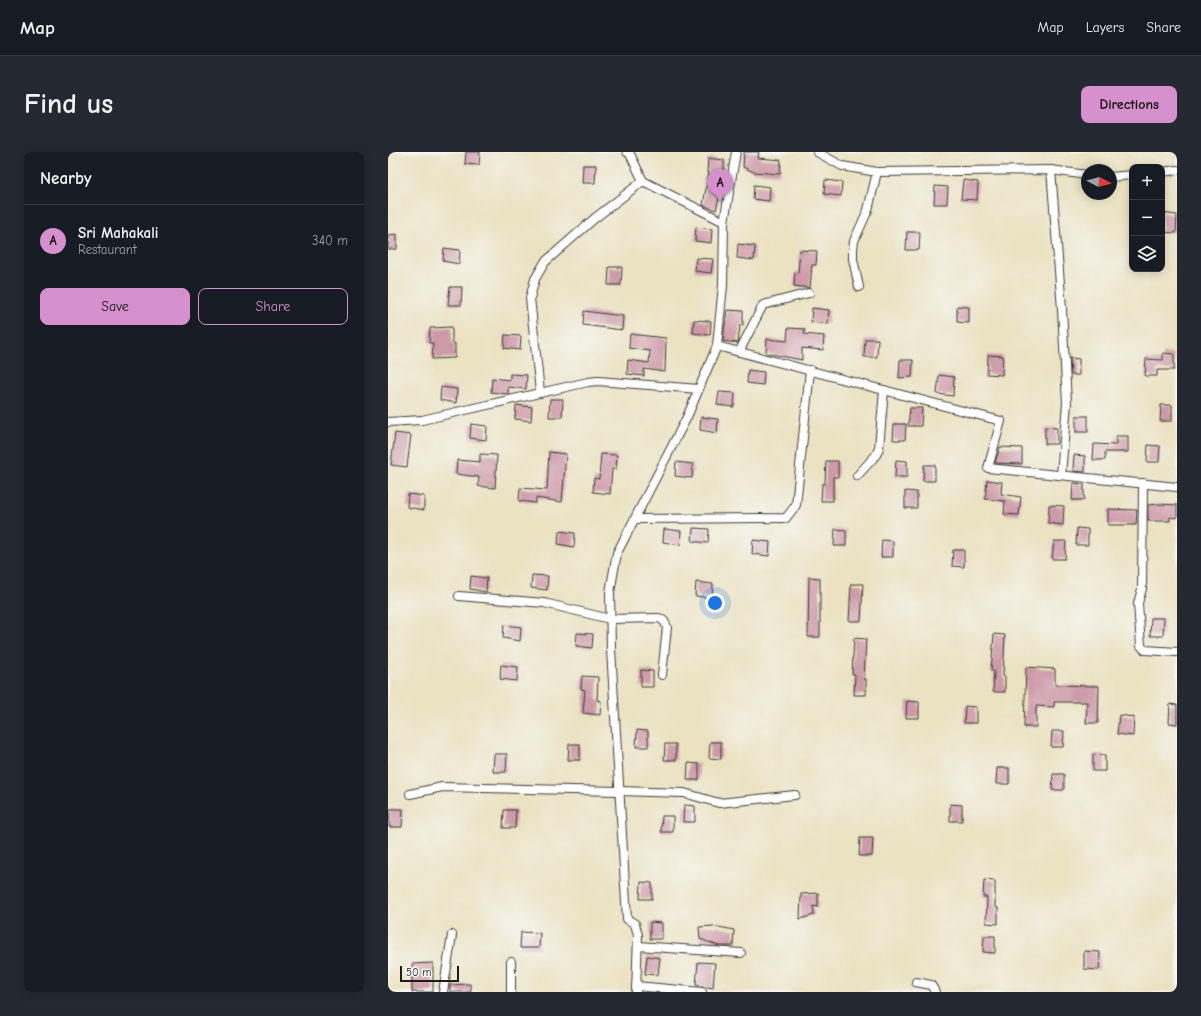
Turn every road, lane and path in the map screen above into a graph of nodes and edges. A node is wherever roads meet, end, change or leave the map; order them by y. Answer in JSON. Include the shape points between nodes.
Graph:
{"nodes":[{"id":1,"x":627,"y":152,"type":"edge"},
{"id":2,"x":736,"y":152,"type":"edge"},
{"id":3,"x":817,"y":152,"type":"edge"},
{"id":4,"x":1051,"y":170,"type":"junction"},
{"id":5,"x":1177,"y":170,"type":"edge"},
{"id":6,"x":876,"y":172,"type":"junction"},
{"id":7,"x":1165,"y":172,"type":"edge"},
{"id":8,"x":1081,"y":173,"type":"edge"},
{"id":9,"x":1129,"y":175,"type":"edge"},
{"id":10,"x":1117,"y":176,"type":"edge"},
{"id":11,"x":643,"y":181,"type":"junction"},
{"id":12,"x":724,"y":222,"type":"junction"},
{"id":13,"x":859,"y":287,"type":"dead end"},
{"id":14,"x":809,"y":293,"type":"dead end"},
{"id":15,"x":717,"y":346,"type":"junction"},
{"id":16,"x":739,"y":352,"type":"junction"},
{"id":17,"x":810,"y":370,"type":"junction"},
{"id":18,"x":699,"y":389,"type":"junction"},
{"id":19,"x":884,"y":390,"type":"junction"},
{"id":20,"x":540,"y":392,"type":"junction"},
{"id":21,"x":388,"y":422,"type":"edge"},
{"id":22,"x":1061,"y":475,"type":"junction"},
{"id":23,"x":857,"y":476,"type":"dead end"},
{"id":24,"x":1143,"y":483,"type":"junction"},
{"id":25,"x":1177,"y":487,"type":"edge"},
{"id":26,"x":635,"y":519,"type":"junction"},
{"id":27,"x":459,"y":596,"type":"dead end"},
{"id":28,"x":610,"y":619,"type":"junction"},
{"id":29,"x":1177,"y":652,"type":"edge"},
{"id":30,"x":662,"y":675,"type":"dead end"},
{"id":31,"x":619,"y":791,"type":"junction"},
{"id":32,"x":410,"y":794,"type":"dead end"},
{"id":33,"x":796,"y":794,"type":"dead end"},
{"id":34,"x":452,"y":935,"type":"dead end"},
{"id":35,"x":638,"y":946,"type":"junction"},
{"id":36,"x":742,"y":954,"type":"dead end"},
{"id":37,"x":511,"y":962,"type":"dead end"},
{"id":38,"x":916,"y":982,"type":"dead end"},
{"id":39,"x":636,"y":989,"type":"edge"},
{"id":40,"x":443,"y":992,"type":"edge"},
{"id":41,"x":511,"y":992,"type":"edge"},
{"id":42,"x":702,"y":992,"type":"edge"},
{"id":43,"x":935,"y":992,"type":"edge"}],
"edges":[{"from":1,"to":11,"type":"street"},
{"from":2,"to":12,"type":"street"},
{"from":3,"to":6,"type":"street","via":[[842,166]]},
{"from":4,"to":6,"type":"street"},
{"from":4,"to":8,"type":"street"},
{"from":4,"to":22,"type":"street","via":[[1067,403]]},
{"from":5,"to":7,"type":"street"},
{"from":6,"to":13,"type":"street","via":[[868,210],[854,241],[853,259]]},
{"from":9,"to":10,"type":"street"},
{"from":11,"to":12,"type":"street"},
{"from":11,"to":20,"type":"street","via":[[595,218],[545,262],[535,279],[530,298]]},
{"from":12,"to":15,"type":"street","via":[[723,285]]},
{"from":14,"to":16,"type":"street","via":[[764,305]]},
{"from":15,"to":16,"type":"street"},
{"from":15,"to":18,"type":"street"},
{"from":16,"to":17,"type":"street"},
{"from":17,"to":19,"type":"street"},
{"from":17,"to":26,"type":"street","via":[[796,506],[790,515],[786,518]]},
{"from":18,"to":20,"type":"street","via":[[598,381]]},
{"from":18,"to":26,"type":"street"},
{"from":19,"to":22,"type":"street","via":[[1001,421],[988,468]]},
{"from":19,"to":23,"type":"street","via":[[879,448]]},
{"from":20,"to":21,"type":"street","via":[[422,420]]},
{"from":22,"to":24,"type":"street"},
{"from":24,"to":25,"type":"street"},
{"from":24,"to":29,"type":"street","via":[[1142,589],[1138,603],[1141,646],[1145,650]]},
{"from":26,"to":28,"type":"street","via":[[617,553],[610,592]]},
{"from":27,"to":28,"type":"street","via":[[544,603]]},
{"from":28,"to":30,"type":"street","via":[[659,618],[664,621],[667,627]]},
{"from":28,"to":31,"type":"street"},
{"from":31,"to":32,"type":"street","via":[[442,787]]},
{"from":31,"to":33,"type":"street","via":[[684,793],[719,803]]},
{"from":31,"to":35,"type":"street","via":[[628,919],[635,924]]},
{"from":34,"to":40,"type":"street"},
{"from":35,"to":36,"type":"street"},
{"from":35,"to":39,"type":"street"},
{"from":37,"to":41,"type":"street"},
{"from":38,"to":43,"type":"street","via":[[931,985]]},
{"from":39,"to":42,"type":"street"}]}
